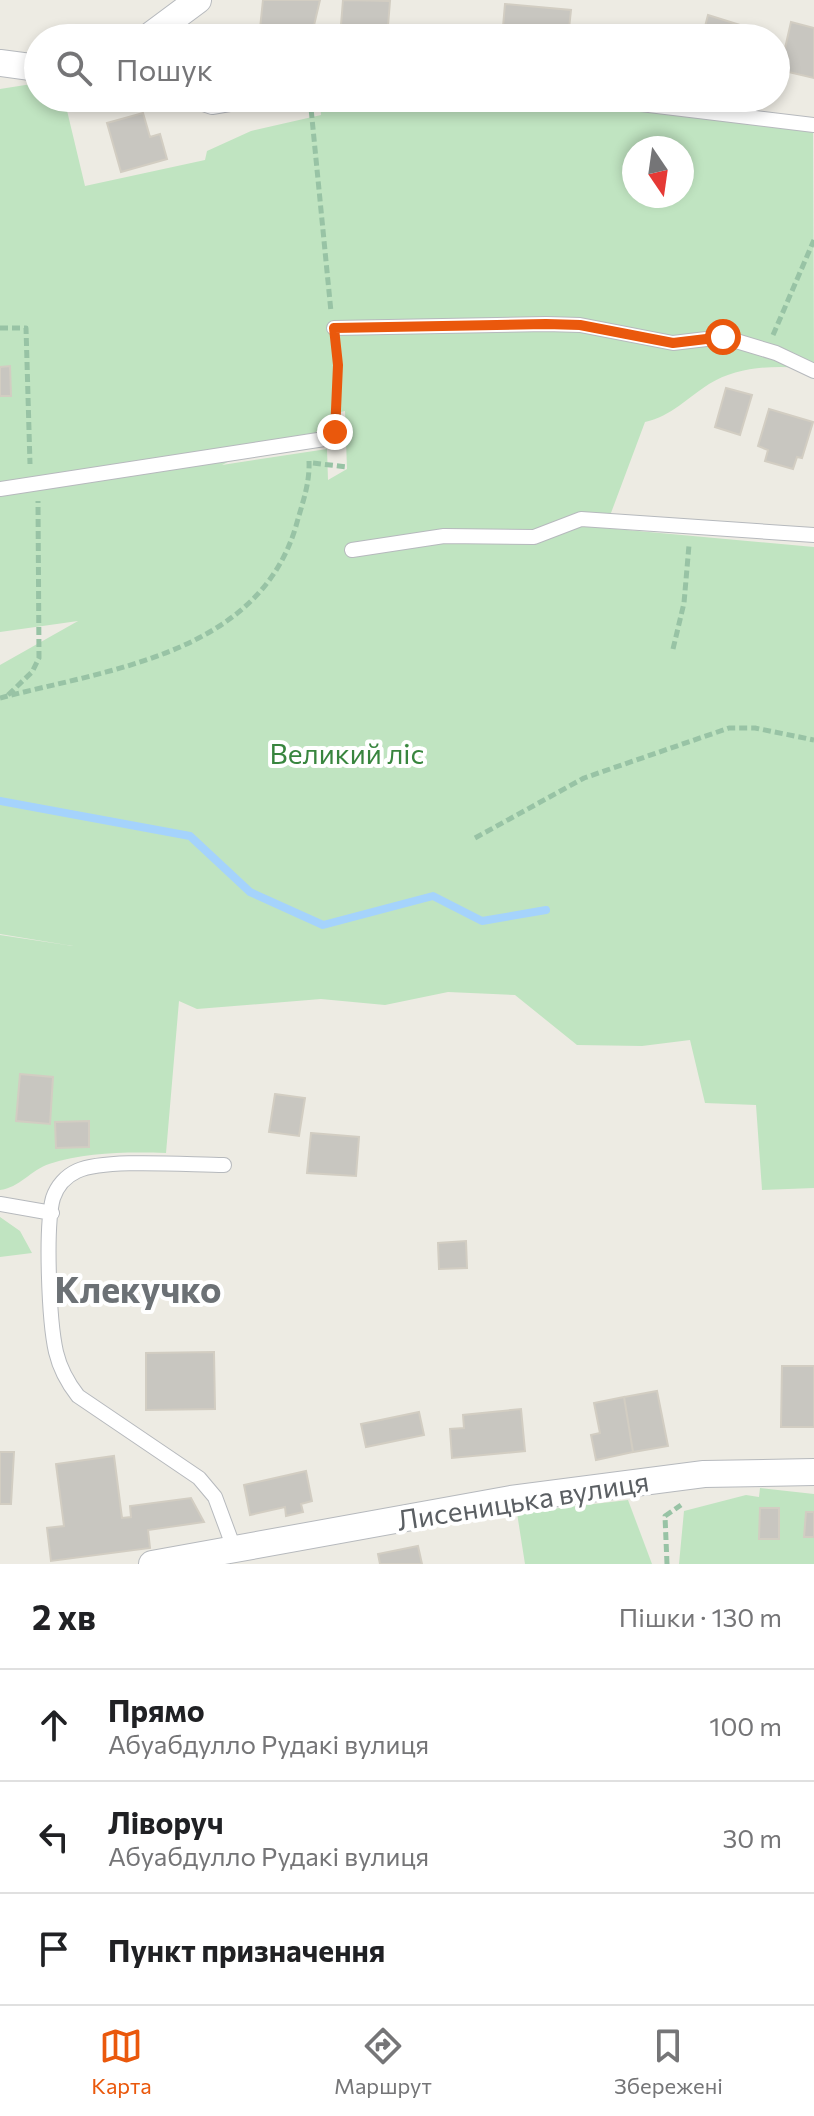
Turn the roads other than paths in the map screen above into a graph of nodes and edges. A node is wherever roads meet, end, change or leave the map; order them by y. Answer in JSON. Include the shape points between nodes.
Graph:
{"nodes":[{"id":1,"x":198,"y":0,"type":"edge"},
{"id":2,"x":166,"y":24,"type":"edge"},
{"id":3,"x":0,"y":63,"type":"edge"},
{"id":4,"x":24,"y":66,"type":"edge"},
{"id":5,"x":707,"y":112,"type":"edge"},
{"id":6,"x":814,"y":125,"type":"edge"},
{"id":7,"x":334,"y":328,"type":"road end"},
{"id":8,"x":814,"y":371,"type":"edge"},
{"id":9,"x":331,"y":438,"type":"road end"},
{"id":10,"x":0,"y":489,"type":"edge"},
{"id":11,"x":814,"y":535,"type":"edge"},
{"id":12,"x":352,"y":550,"type":"dead end"},
{"id":13,"x":224,"y":1165,"type":"dead end"},
{"id":14,"x":0,"y":1204,"type":"edge"},
{"id":15,"x":52,"y":1213,"type":"junction"},
{"id":16,"x":814,"y":1472,"type":"edge"},
{"id":17,"x":235,"y":1551,"type":"junction"},
{"id":18,"x":152,"y":1564,"type":"edge"}],
"edges":[{"from":1,"to":2,"type":"street"},
{"from":3,"to":4,"type":"street"},
{"from":5,"to":6,"type":"lane"},
{"from":7,"to":8,"type":"lane","via":[[546,324],[580,325],[673,343],[723,337]]},
{"from":9,"to":10,"type":"lane"},
{"from":11,"to":12,"type":"lane","via":[[581,519],[534,537],[444,536]]},
{"from":13,"to":15,"type":"lane","via":[[80,1169],[59,1186]]},
{"from":14,"to":15,"type":"lane"},
{"from":15,"to":17,"type":"lane","via":[[49,1308],[65,1379],[97,1411],[199,1478],[215,1497]]},
{"from":16,"to":17,"type":"street","name":"Лисеницька вулиця","via":[[704,1474],[511,1499]]},
{"from":17,"to":18,"type":"street","name":"Лисеницька вулиця"}]}
